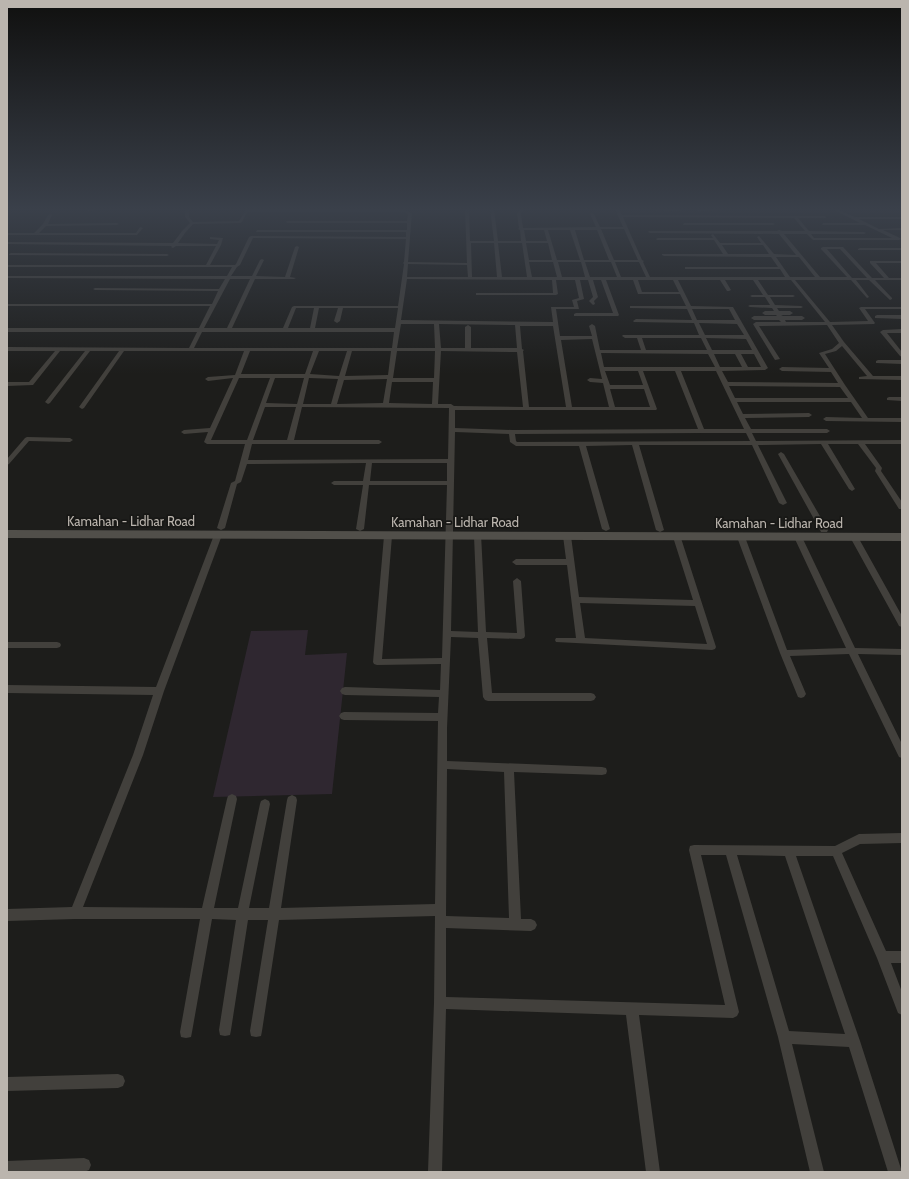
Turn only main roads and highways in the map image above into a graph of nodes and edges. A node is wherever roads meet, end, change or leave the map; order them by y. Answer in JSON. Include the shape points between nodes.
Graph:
{"nodes":[{"id":1,"x":7,"y":528,"type":"edge"},
{"id":2,"x":902,"y":530,"type":"edge"},
{"id":3,"x":219,"y":532,"type":"junction"},
{"id":4,"x":449,"y":532,"type":"junction"},
{"id":5,"x":7,"y":534,"type":"edge"},
{"id":6,"x":902,"y":537,"type":"edge"}],
"edges":[{"from":1,"to":3,"type":"main road","name":"Kamahan - Lidhar Road"},
{"from":2,"to":4,"type":"main road","name":"Kamahan - Lidhar Road"},
{"from":3,"to":4,"type":"main road","name":"Kamahan - Lidhar Road","via":[[360,529]]},
{"from":3,"to":4,"type":"main road","name":"Kamahan - Lidhar Road","via":[[388,536]]},
{"from":3,"to":5,"type":"main road","name":"Kamahan - Lidhar Road"},
{"from":4,"to":6,"type":"main road","name":"Kamahan - Lidhar Road","via":[[478,536]]}]}
